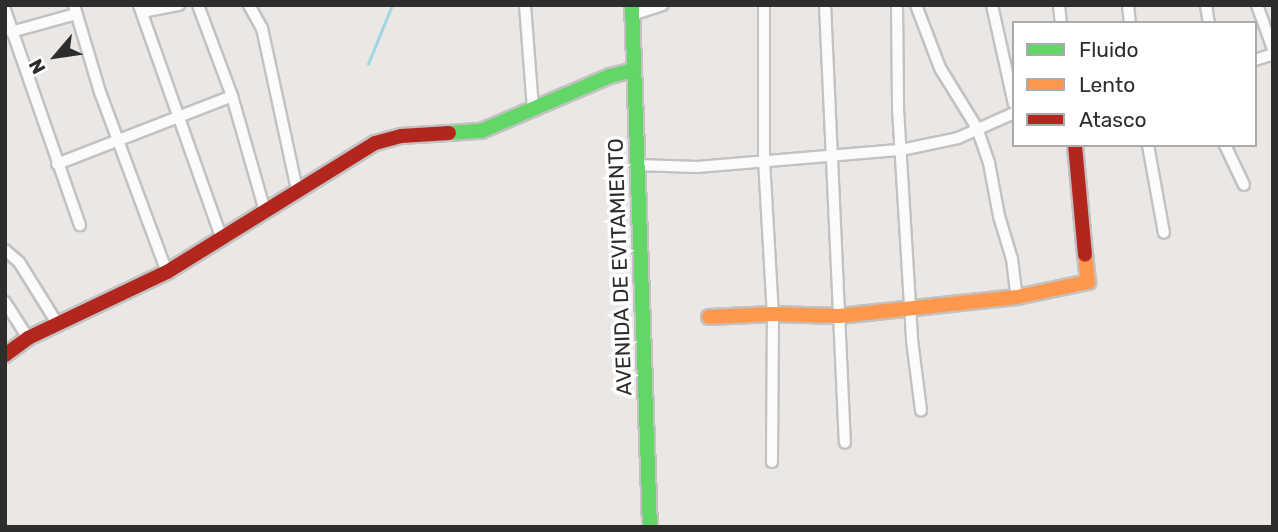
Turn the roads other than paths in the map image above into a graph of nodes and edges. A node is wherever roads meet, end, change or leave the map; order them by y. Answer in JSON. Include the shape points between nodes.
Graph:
{"nodes":[{"id":1,"x":179,"y":5,"type":"edge"},
{"id":2,"x":198,"y":5,"type":"edge"},
{"id":3,"x":249,"y":5,"type":"edge"},
{"id":4,"x":525,"y":5,"type":"edge"},
{"id":5,"x":662,"y":5,"type":"edge"},
{"id":6,"x":764,"y":5,"type":"edge"},
{"id":7,"x":825,"y":5,"type":"edge"},
{"id":8,"x":897,"y":5,"type":"edge"},
{"id":9,"x":916,"y":5,"type":"edge"},
{"id":10,"x":992,"y":5,"type":"edge"},
{"id":11,"x":1257,"y":5,"type":"edge"},
{"id":12,"x":141,"y":8,"type":"edge"},
{"id":13,"x":5,"y":10,"type":"edge"},
{"id":14,"x":75,"y":10,"type":"edge"},
{"id":15,"x":632,"y":10,"type":"edge"},
{"id":16,"x":11,"y":32,"type":"junction"},
{"id":17,"x":1273,"y":51,"type":"edge"},
{"id":18,"x":1257,"y":59,"type":"edge"},
{"id":19,"x":634,"y":70,"type":"junction"},
{"id":20,"x":1012,"y":95,"type":"edge"},
{"id":21,"x":232,"y":96,"type":"junction"},
{"id":22,"x":533,"y":109,"type":"junction"},
{"id":23,"x":1012,"y":114,"type":"edge"},
{"id":24,"x":176,"y":117,"type":"junction"},
{"id":25,"x":977,"y":128,"type":"junction"},
{"id":26,"x":117,"y":140,"type":"junction"},
{"id":27,"x":1075,"y":147,"type":"edge"},
{"id":28,"x":1148,"y":147,"type":"edge"},
{"id":29,"x":1226,"y":147,"type":"edge"},
{"id":30,"x":901,"y":150,"type":"junction"},
{"id":31,"x":832,"y":154,"type":"junction"},
{"id":32,"x":764,"y":160,"type":"junction"},
{"id":33,"x":57,"y":164,"type":"junction"},
{"id":34,"x":637,"y":165,"type":"junction"},
{"id":35,"x":1244,"y":185,"type":"dead end"},
{"id":36,"x":297,"y":190,"type":"junction"},
{"id":37,"x":265,"y":211,"type":"junction"},
{"id":38,"x":80,"y":225,"type":"dead end"},
{"id":39,"x":1164,"y":233,"type":"dead end"},
{"id":40,"x":222,"y":240,"type":"junction"},
{"id":41,"x":5,"y":250,"type":"edge"},
{"id":42,"x":167,"y":272,"type":"junction"},
{"id":43,"x":1017,"y":297,"type":"junction"},
{"id":44,"x":5,"y":302,"type":"edge"},
{"id":45,"x":911,"y":308,"type":"junction"},
{"id":46,"x":773,"y":314,"type":"junction"},
{"id":47,"x":839,"y":316,"type":"junction"},
{"id":48,"x":709,"y":317,"type":"dead end"},
{"id":49,"x":57,"y":323,"type":"junction"},
{"id":50,"x":28,"y":338,"type":"junction"},
{"id":51,"x":5,"y":355,"type":"edge"},
{"id":52,"x":921,"y":410,"type":"dead end"},
{"id":53,"x":845,"y":443,"type":"dead end"},
{"id":54,"x":772,"y":462,"type":"dead end"},
{"id":55,"x":650,"y":527,"type":"edge"}],
"edges":[{"from":1,"to":12,"type":"street"},
{"from":2,"to":21,"type":"street"},
{"from":3,"to":36,"type":"street","via":[[261,28]]},
{"from":4,"to":22,"type":"street"},
{"from":5,"to":15,"type":"street"},
{"from":6,"to":32,"type":"street"},
{"from":7,"to":31,"type":"street"},
{"from":8,"to":30,"type":"street"},
{"from":9,"to":25,"type":"street","via":[[940,68]]},
{"from":10,"to":20,"type":"street"},
{"from":11,"to":17,"type":"street"},
{"from":12,"to":24,"type":"street"},
{"from":13,"to":16,"type":"street"},
{"from":14,"to":16,"type":"street"},
{"from":14,"to":26,"type":"street"},
{"from":15,"to":19,"type":"street","name":"AVENIDA DE EVITAMIENTO"},
{"from":16,"to":33,"type":"street"},
{"from":17,"to":18,"type":"street"},
{"from":19,"to":22,"type":"street"},
{"from":19,"to":34,"type":"street","name":"AVENIDA DE EVITAMIENTO"},
{"from":21,"to":24,"type":"street"},
{"from":21,"to":37,"type":"street"},
{"from":22,"to":36,"type":"street","via":[[481,131],[384,139]]},
{"from":23,"to":25,"type":"street"},
{"from":24,"to":26,"type":"street"},
{"from":24,"to":40,"type":"street"},
{"from":25,"to":30,"type":"street","via":[[958,138]]},
{"from":25,"to":43,"type":"street","via":[[1012,259]]},
{"from":26,"to":33,"type":"street"},
{"from":26,"to":42,"type":"street"},
{"from":27,"to":43,"type":"street","via":[[1090,280]]},
{"from":28,"to":39,"type":"street"},
{"from":29,"to":35,"type":"street"},
{"from":30,"to":31,"type":"street"},
{"from":30,"to":45,"type":"street"},
{"from":31,"to":32,"type":"street"},
{"from":31,"to":47,"type":"street"},
{"from":32,"to":34,"type":"street","via":[[696,167]]},
{"from":32,"to":46,"type":"street"},
{"from":33,"to":38,"type":"street"},
{"from":34,"to":55,"type":"street","name":"AVENIDA DE EVITAMIENTO"},
{"from":36,"to":37,"type":"street"},
{"from":37,"to":40,"type":"street"},
{"from":40,"to":42,"type":"street"},
{"from":41,"to":49,"type":"street","via":[[19,262]]},
{"from":42,"to":49,"type":"street"},
{"from":43,"to":45,"type":"street"},
{"from":44,"to":50,"type":"street"},
{"from":45,"to":47,"type":"street"},
{"from":45,"to":52,"type":"street"},
{"from":46,"to":47,"type":"street"},
{"from":46,"to":48,"type":"street"},
{"from":46,"to":54,"type":"street"},
{"from":47,"to":53,"type":"street"},
{"from":49,"to":50,"type":"street"},
{"from":50,"to":51,"type":"street"}]}
